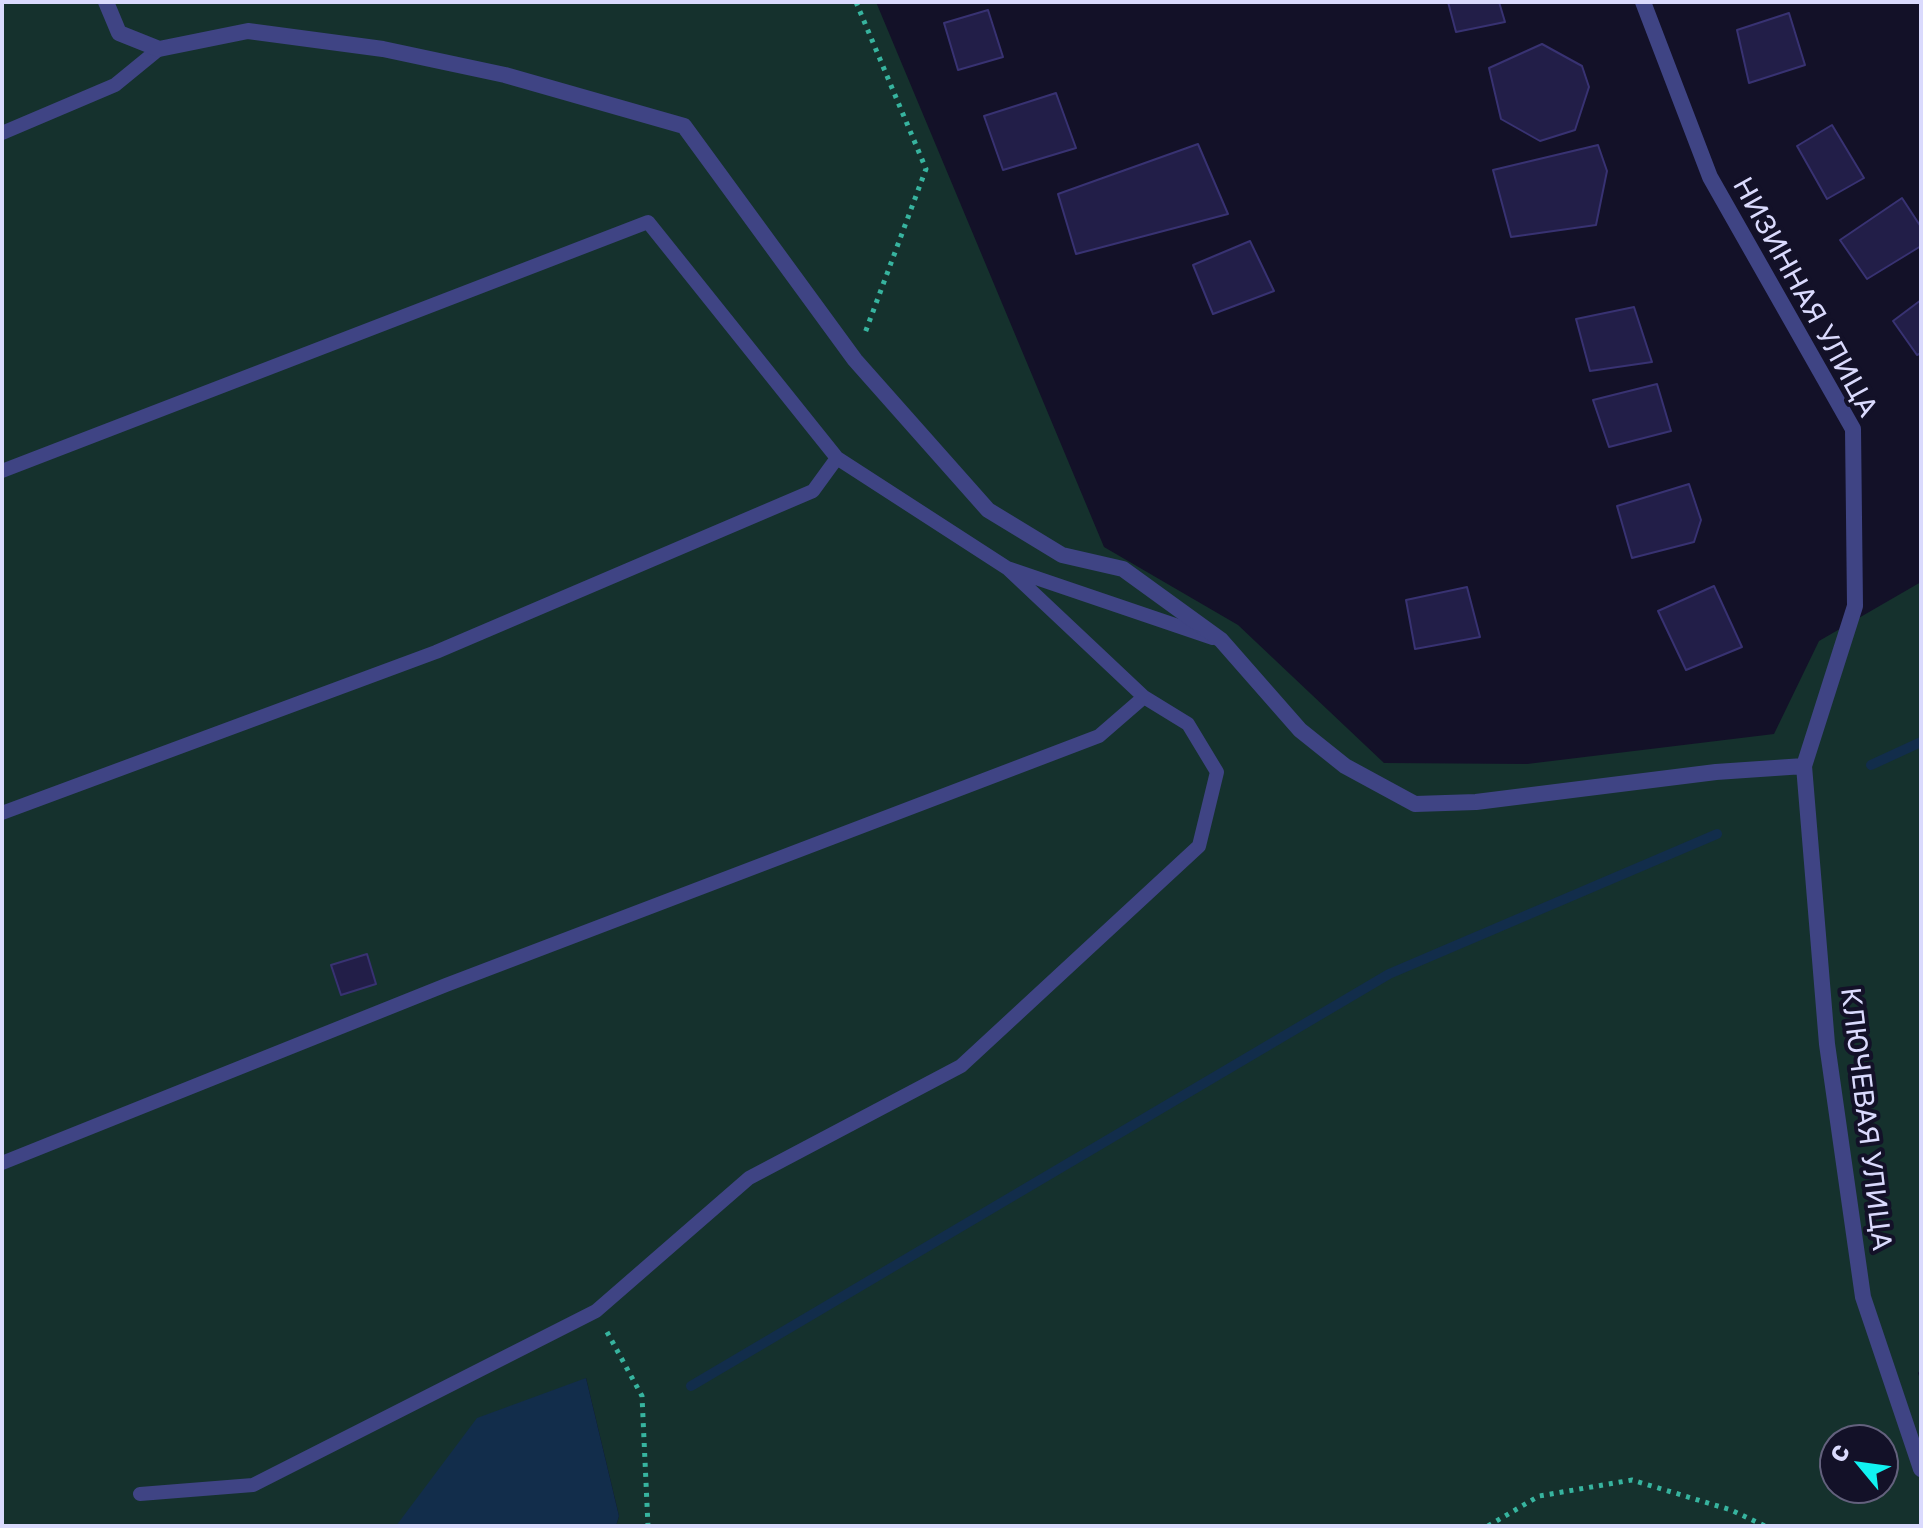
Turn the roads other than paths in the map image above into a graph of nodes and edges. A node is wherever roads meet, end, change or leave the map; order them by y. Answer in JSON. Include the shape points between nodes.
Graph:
{"nodes":[{"id":1,"x":106,"y":2,"type":"edge"},
{"id":2,"x":1643,"y":2,"type":"edge"},
{"id":3,"x":159,"y":49,"type":"junction"},
{"id":4,"x":2,"y":133,"type":"edge"},
{"id":5,"x":837,"y":458,"type":"junction"},
{"id":6,"x":2,"y":471,"type":"edge"},
{"id":7,"x":1007,"y":568,"type":"junction"},
{"id":8,"x":1221,"y":640,"type":"junction"},
{"id":9,"x":1144,"y":697,"type":"junction"},
{"id":10,"x":1804,"y":766,"type":"junction"},
{"id":11,"x":2,"y":813,"type":"edge"},
{"id":12,"x":2,"y":1163,"type":"edge"},
{"id":13,"x":1921,"y":1469,"type":"edge"},
{"id":14,"x":140,"y":1494,"type":"dead end"}],
"edges":[{"from":1,"to":3,"type":"street","via":[[119,33]]},
{"from":2,"to":10,"type":"street","name":"НИЗИННАЯ УЛИЦА","via":[[1710,177],[1853,429],[1855,606]]},
{"from":3,"to":4,"type":"lane","via":[[115,85]]},
{"from":3,"to":8,"type":"street","via":[[248,31],[383,49],[505,75],[684,126],[855,360],[988,510],[1062,555],[1123,569]]},
{"from":5,"to":6,"type":"lane","via":[[648,222]]},
{"from":5,"to":7,"type":"lane"},
{"from":5,"to":11,"type":"lane","via":[[813,491],[436,652]]},
{"from":7,"to":8,"type":"lane"},
{"from":7,"to":9,"type":"lane"},
{"from":8,"to":10,"type":"street","via":[[1300,730],[1345,766],[1415,804]]},
{"from":9,"to":12,"type":"lane","via":[[1099,736],[446,985]]},
{"from":9,"to":14,"type":"lane","via":[[1188,724],[1217,772],[1199,846],[961,1066],[749,1178],[596,1311],[253,1485]]},
{"from":10,"to":13,"type":"street","name":"КЛЮЧЕВАЯ УЛИЦА","via":[[1827,1044],[1863,1297]]}]}
